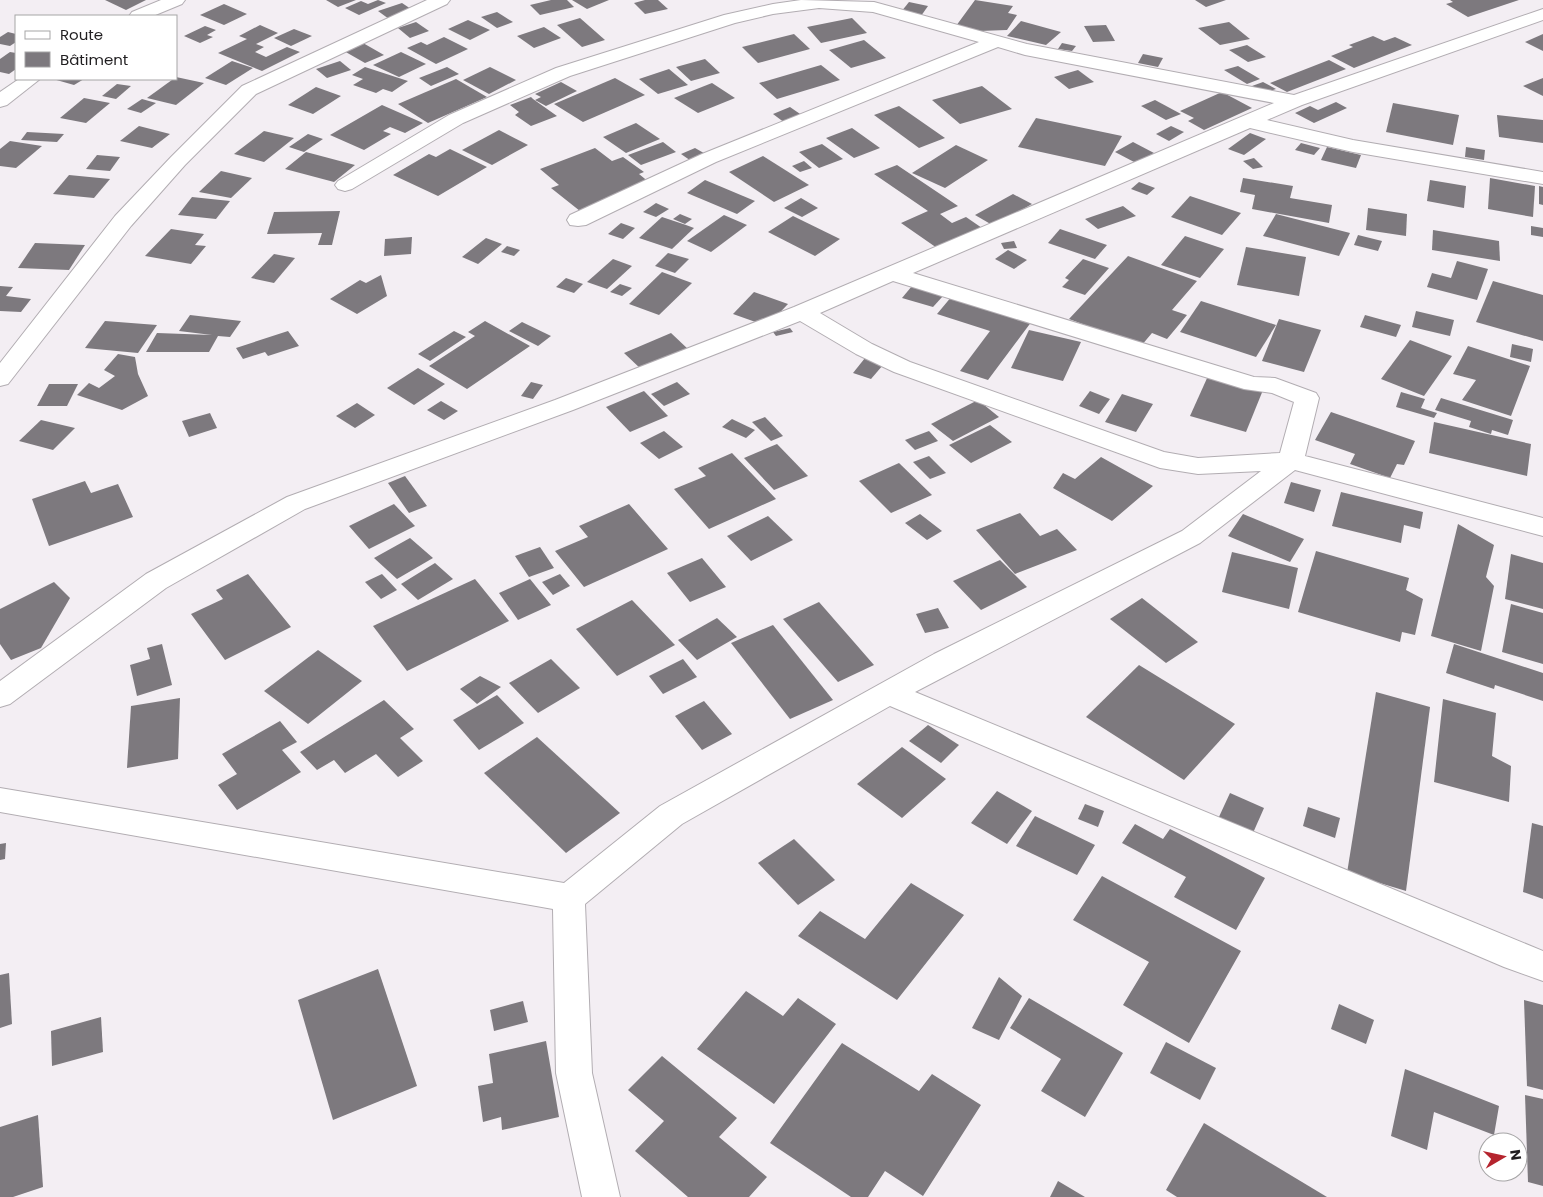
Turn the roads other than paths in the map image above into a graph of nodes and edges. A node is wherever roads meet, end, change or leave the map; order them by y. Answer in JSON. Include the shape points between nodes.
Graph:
{"nodes":[{"id":1,"x":176,"y":0,"type":"edge"},
{"id":2,"x":441,"y":0,"type":"edge"},
{"id":3,"x":880,"y":3,"type":"edge"},
{"id":4,"x":1543,"y":14,"type":"edge"},
{"id":5,"x":140,"y":15,"type":"edge"},
{"id":6,"x":995,"y":42,"type":"junction"},
{"id":7,"x":30,"y":80,"type":"edge"},
{"id":8,"x":0,"y":101,"type":"edge"},
{"id":9,"x":1295,"y":101,"type":"junction"},
{"id":10,"x":1247,"y":121,"type":"junction"},
{"id":11,"x":1543,"y":178,"type":"edge"},
{"id":12,"x":345,"y":185,"type":"dead end"},
{"id":13,"x":578,"y":220,"type":"dead end"},
{"id":14,"x":894,"y":274,"type":"junction"},
{"id":15,"x":802,"y":312,"type":"junction"},
{"id":16,"x":0,"y":379,"type":"edge"},
{"id":17,"x":1291,"y":461,"type":"junction"},
{"id":18,"x":1543,"y":527,"type":"edge"},
{"id":19,"x":889,"y":693,"type":"junction"},
{"id":20,"x":0,"y":696,"type":"edge"},
{"id":21,"x":0,"y":800,"type":"edge"},
{"id":22,"x":569,"y":898,"type":"junction"},
{"id":23,"x":1543,"y":966,"type":"edge"},
{"id":24,"x":601,"y":1197,"type":"edge"}],
"edges":[{"from":1,"to":5,"type":"street"},
{"from":2,"to":16,"type":"street","via":[[249,90],[123,220]]},
{"from":3,"to":6,"type":"street"},
{"from":3,"to":12,"type":"street","via":[[819,2],[773,9],[669,37],[564,72],[456,119]]},
{"from":4,"to":9,"type":"street"},
{"from":6,"to":9,"type":"street"},
{"from":6,"to":13,"type":"street","via":[[709,158]]},
{"from":7,"to":8,"type":"street"},
{"from":9,"to":10,"type":"street"},
{"from":10,"to":11,"type":"street","via":[[1353,146]]},
{"from":10,"to":14,"type":"street"},
{"from":14,"to":15,"type":"street"},
{"from":14,"to":17,"type":"street","via":[[1307,398]]},
{"from":15,"to":17,"type":"street","via":[[864,349],[902,366],[1160,460],[1198,466]]},
{"from":15,"to":20,"type":"street","via":[[296,503],[156,581]]},
{"from":17,"to":18,"type":"street"},
{"from":17,"to":19,"type":"street","via":[[1192,537]]},
{"from":19,"to":22,"type":"street","via":[[671,815]]},
{"from":19,"to":23,"type":"street"},
{"from":21,"to":22,"type":"street"},
{"from":22,"to":24,"type":"street","via":[[574,1073]]}]}
